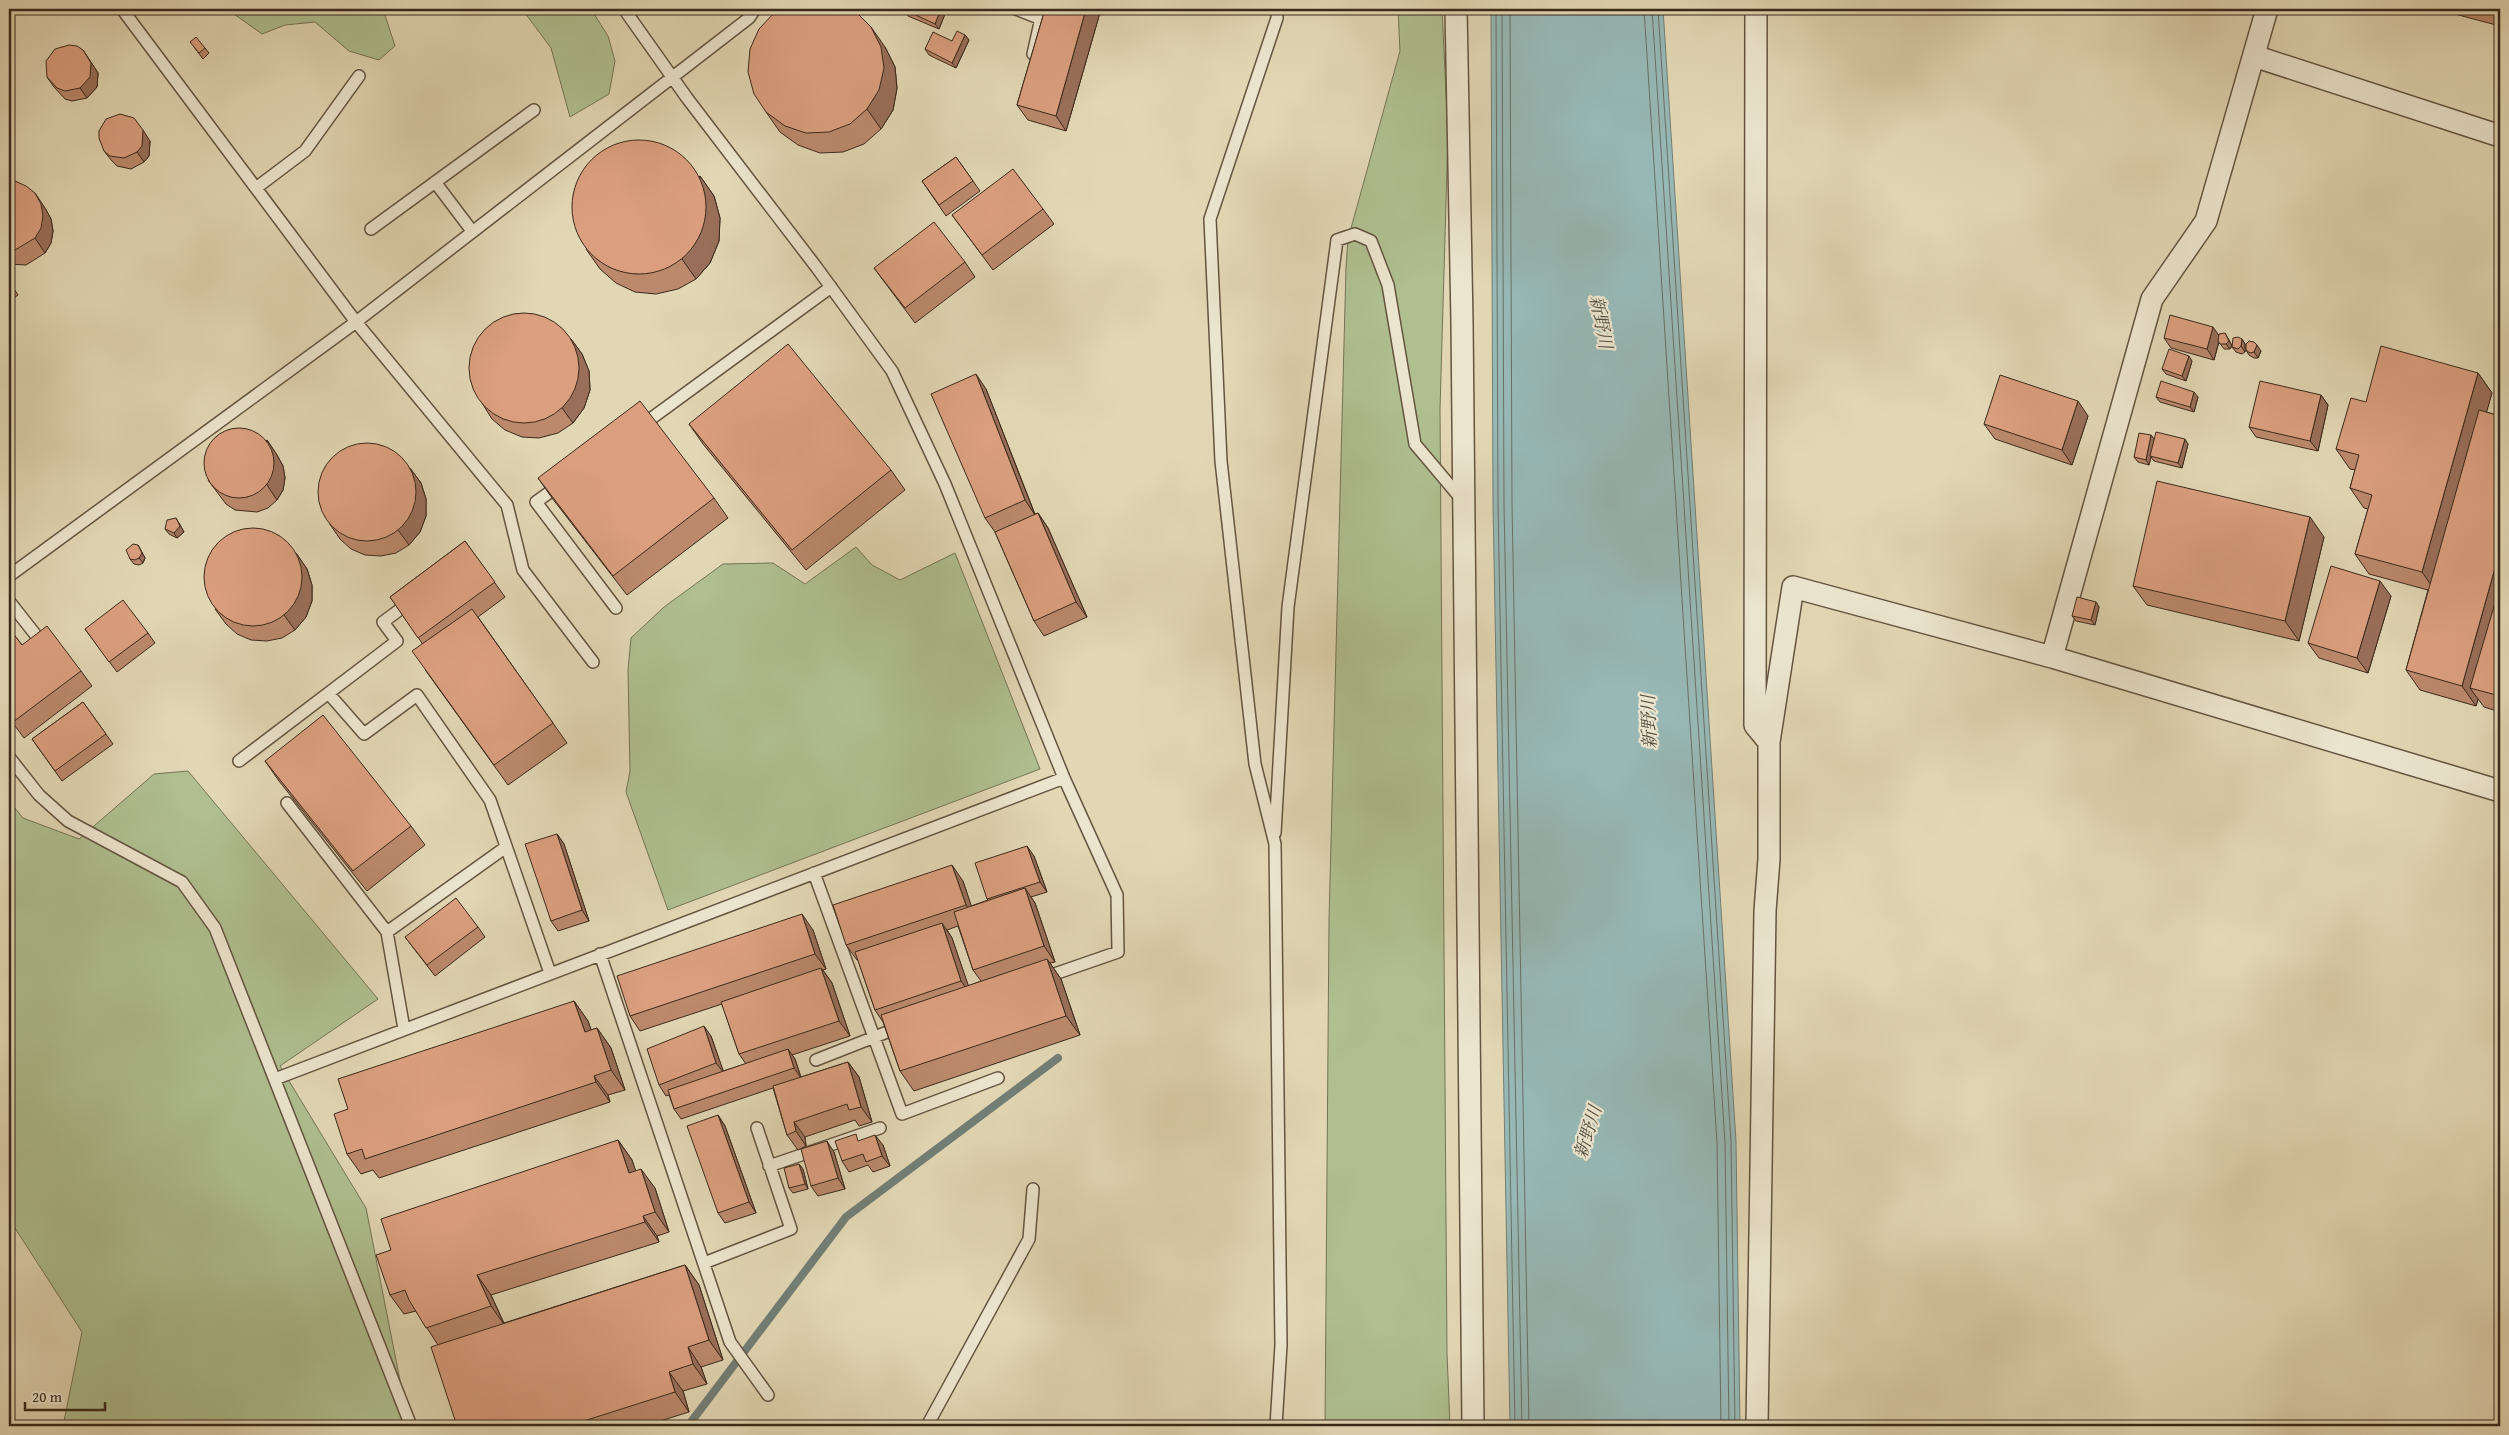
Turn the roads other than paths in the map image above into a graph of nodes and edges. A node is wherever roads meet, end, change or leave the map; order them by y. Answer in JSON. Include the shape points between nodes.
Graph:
{"nodes":[{"id":1,"x":122,"y":9,"type":"edge"},
{"id":2,"x":624,"y":9,"type":"edge"},
{"id":3,"x":755,"y":9,"type":"edge"},
{"id":4,"x":1016,"y":9,"type":"edge"},
{"id":5,"x":1278,"y":9,"type":"edge"},
{"id":6,"x":1456,"y":9,"type":"edge"},
{"id":7,"x":1756,"y":9,"type":"edge"},
{"id":8,"x":2267,"y":9,"type":"edge"},
{"id":9,"x":1042,"y":14,"type":"edge"},
{"id":10,"x":2254,"y":56,"type":"junction"},
{"id":11,"x":1031,"y":63,"type":"edge"},
{"id":12,"x":672,"y":75,"type":"junction"},
{"id":13,"x":359,"y":76,"type":"dead end"},
{"id":14,"x":534,"y":110,"type":"dead end"},
{"id":15,"x":2500,"y":136,"type":"edge"},
{"id":16,"x":435,"y":182,"type":"junction"},
{"id":17,"x":256,"y":188,"type":"junction"},
{"id":18,"x":371,"y":229,"type":"dead end"},
{"id":19,"x":472,"y":231,"type":"junction"},
{"id":20,"x":832,"y":287,"type":"junction"},
{"id":21,"x":356,"y":322,"type":"junction"},
{"id":22,"x":632,"y":432,"type":"edge"},
{"id":23,"x":568,"y":479,"type":"edge"},
{"id":24,"x":1464,"y":502,"type":"junction"},
{"id":25,"x":9,"y":576,"type":"edge"},
{"id":26,"x":420,"y":594,"type":"edge"},
{"id":27,"x":9,"y":601,"type":"edge"},
{"id":28,"x":616,"y":608,"type":"dead end"},
{"id":29,"x":42,"y":642,"type":"edge"},
{"id":30,"x":2052,"y":657,"type":"junction"},
{"id":31,"x":593,"y":662,"type":"dead end"},
{"id":32,"x":329,"y":694,"type":"junction"},
{"id":33,"x":1769,"y":742,"type":"junction"},
{"id":34,"x":9,"y":757,"type":"edge"},
{"id":35,"x":239,"y":761,"type":"dead end"},
{"id":36,"x":1064,"y":778,"type":"junction"},
{"id":37,"x":2500,"y":790,"type":"edge"},
{"id":38,"x":287,"y":803,"type":"edge"},
{"id":39,"x":1274,"y":844,"type":"junction"},
{"id":40,"x":506,"y":847,"type":"junction"},
{"id":41,"x":814,"y":873,"type":"junction"},
{"id":42,"x":387,"y":932,"type":"junction"},
{"id":43,"x":600,"y":954,"type":"junction"},
{"id":44,"x":550,"y":973,"type":"junction"},
{"id":45,"x":1034,"y":981,"type":"edge"},
{"id":46,"x":912,"y":1023,"type":"edge"},
{"id":47,"x":404,"y":1029,"type":"junction"},
{"id":48,"x":874,"y":1036,"type":"junction"},
{"id":49,"x":816,"y":1060,"type":"dead end"},
{"id":50,"x":998,"y":1078,"type":"dead end"},
{"id":51,"x":275,"y":1079,"type":"junction"},
{"id":52,"x":756,"y":1128,"type":"dead end"},
{"id":53,"x":880,"y":1128,"type":"dead end"},
{"id":54,"x":769,"y":1166,"type":"junction"},
{"id":55,"x":1033,"y":1189,"type":"dead end"},
{"id":56,"x":704,"y":1263,"type":"junction"},
{"id":57,"x":768,"y":1395,"type":"dead end"},
{"id":58,"x":411,"y":1426,"type":"edge"},
{"id":59,"x":927,"y":1426,"type":"edge"},
{"id":60,"x":1276,"y":1426,"type":"edge"},
{"id":61,"x":1473,"y":1426,"type":"edge"},
{"id":62,"x":1757,"y":1426,"type":"edge"}],
"edges":[{"from":1,"to":17,"type":"lane"},
{"from":2,"to":12,"type":"lane"},
{"from":3,"to":12,"type":"lane","via":[[748,18]]},
{"from":4,"to":9,"type":"lane"},
{"from":5,"to":39,"type":"lane","via":[[1210,219],[1221,461],[1255,764]]},
{"from":6,"to":24,"type":"street"},
{"from":7,"to":33,"type":"street","via":[[1755,725]]},
{"from":8,"to":10,"type":"street"},
{"from":9,"to":11,"type":"lane"},
{"from":10,"to":15,"type":"street"},
{"from":10,"to":30,"type":"street","via":[[2206,221],[2152,299]]},
{"from":12,"to":19,"type":"lane"},
{"from":12,"to":20,"type":"lane","via":[[686,98]]},
{"from":13,"to":17,"type":"lane","via":[[305,151]]},
{"from":14,"to":16,"type":"lane"},
{"from":16,"to":18,"type":"lane"},
{"from":16,"to":19,"type":"lane"},
{"from":17,"to":21,"type":"lane"},
{"from":19,"to":21,"type":"lane"},
{"from":20,"to":22,"type":"lane"},
{"from":20,"to":36,"type":"lane","via":[[892,371],[945,484]]},
{"from":21,"to":25,"type":"lane"},
{"from":21,"to":31,"type":"lane","via":[[507,505],[523,570]]},
{"from":23,"to":28,"type":"lane","via":[[536,502]]},
{"from":24,"to":39,"type":"lane","via":[[1414,444],[1388,285],[1371,241],[1355,234],[1337,240],[1288,607]]},
{"from":24,"to":61,"type":"street"},
{"from":26,"to":32,"type":"lane","via":[[383,622],[397,641]]},
{"from":27,"to":29,"type":"lane"},
{"from":30,"to":33,"type":"street","via":[[1793,587]]},
{"from":30,"to":37,"type":"street"},
{"from":32,"to":35,"type":"lane"},
{"from":32,"to":40,"type":"lane","via":[[364,734],[418,695],[490,800]]},
{"from":33,"to":62,"type":"street"},
{"from":34,"to":51,"type":"lane","via":[[39,795],[68,821],[182,882],[215,928]]},
{"from":36,"to":41,"type":"lane"},
{"from":36,"to":45,"type":"lane","via":[[1117,895],[1118,952]]},
{"from":38,"to":42,"type":"lane"},
{"from":39,"to":60,"type":"lane","via":[[1281,1345]]},
{"from":40,"to":42,"type":"lane"},
{"from":40,"to":44,"type":"lane"},
{"from":41,"to":43,"type":"lane"},
{"from":41,"to":48,"type":"lane"},
{"from":42,"to":47,"type":"lane"},
{"from":43,"to":44,"type":"lane"},
{"from":43,"to":56,"type":"lane"},
{"from":44,"to":47,"type":"lane"},
{"from":46,"to":48,"type":"lane"},
{"from":47,"to":51,"type":"lane"},
{"from":48,"to":49,"type":"lane"},
{"from":48,"to":50,"type":"lane","via":[[902,1114]]},
{"from":51,"to":58,"type":"lane"},
{"from":52,"to":54,"type":"lane"},
{"from":53,"to":54,"type":"lane"},
{"from":54,"to":56,"type":"lane","via":[[791,1229]]},
{"from":55,"to":59,"type":"lane","via":[[1029,1239]]},
{"from":56,"to":57,"type":"lane","via":[[730,1342]]}]}
